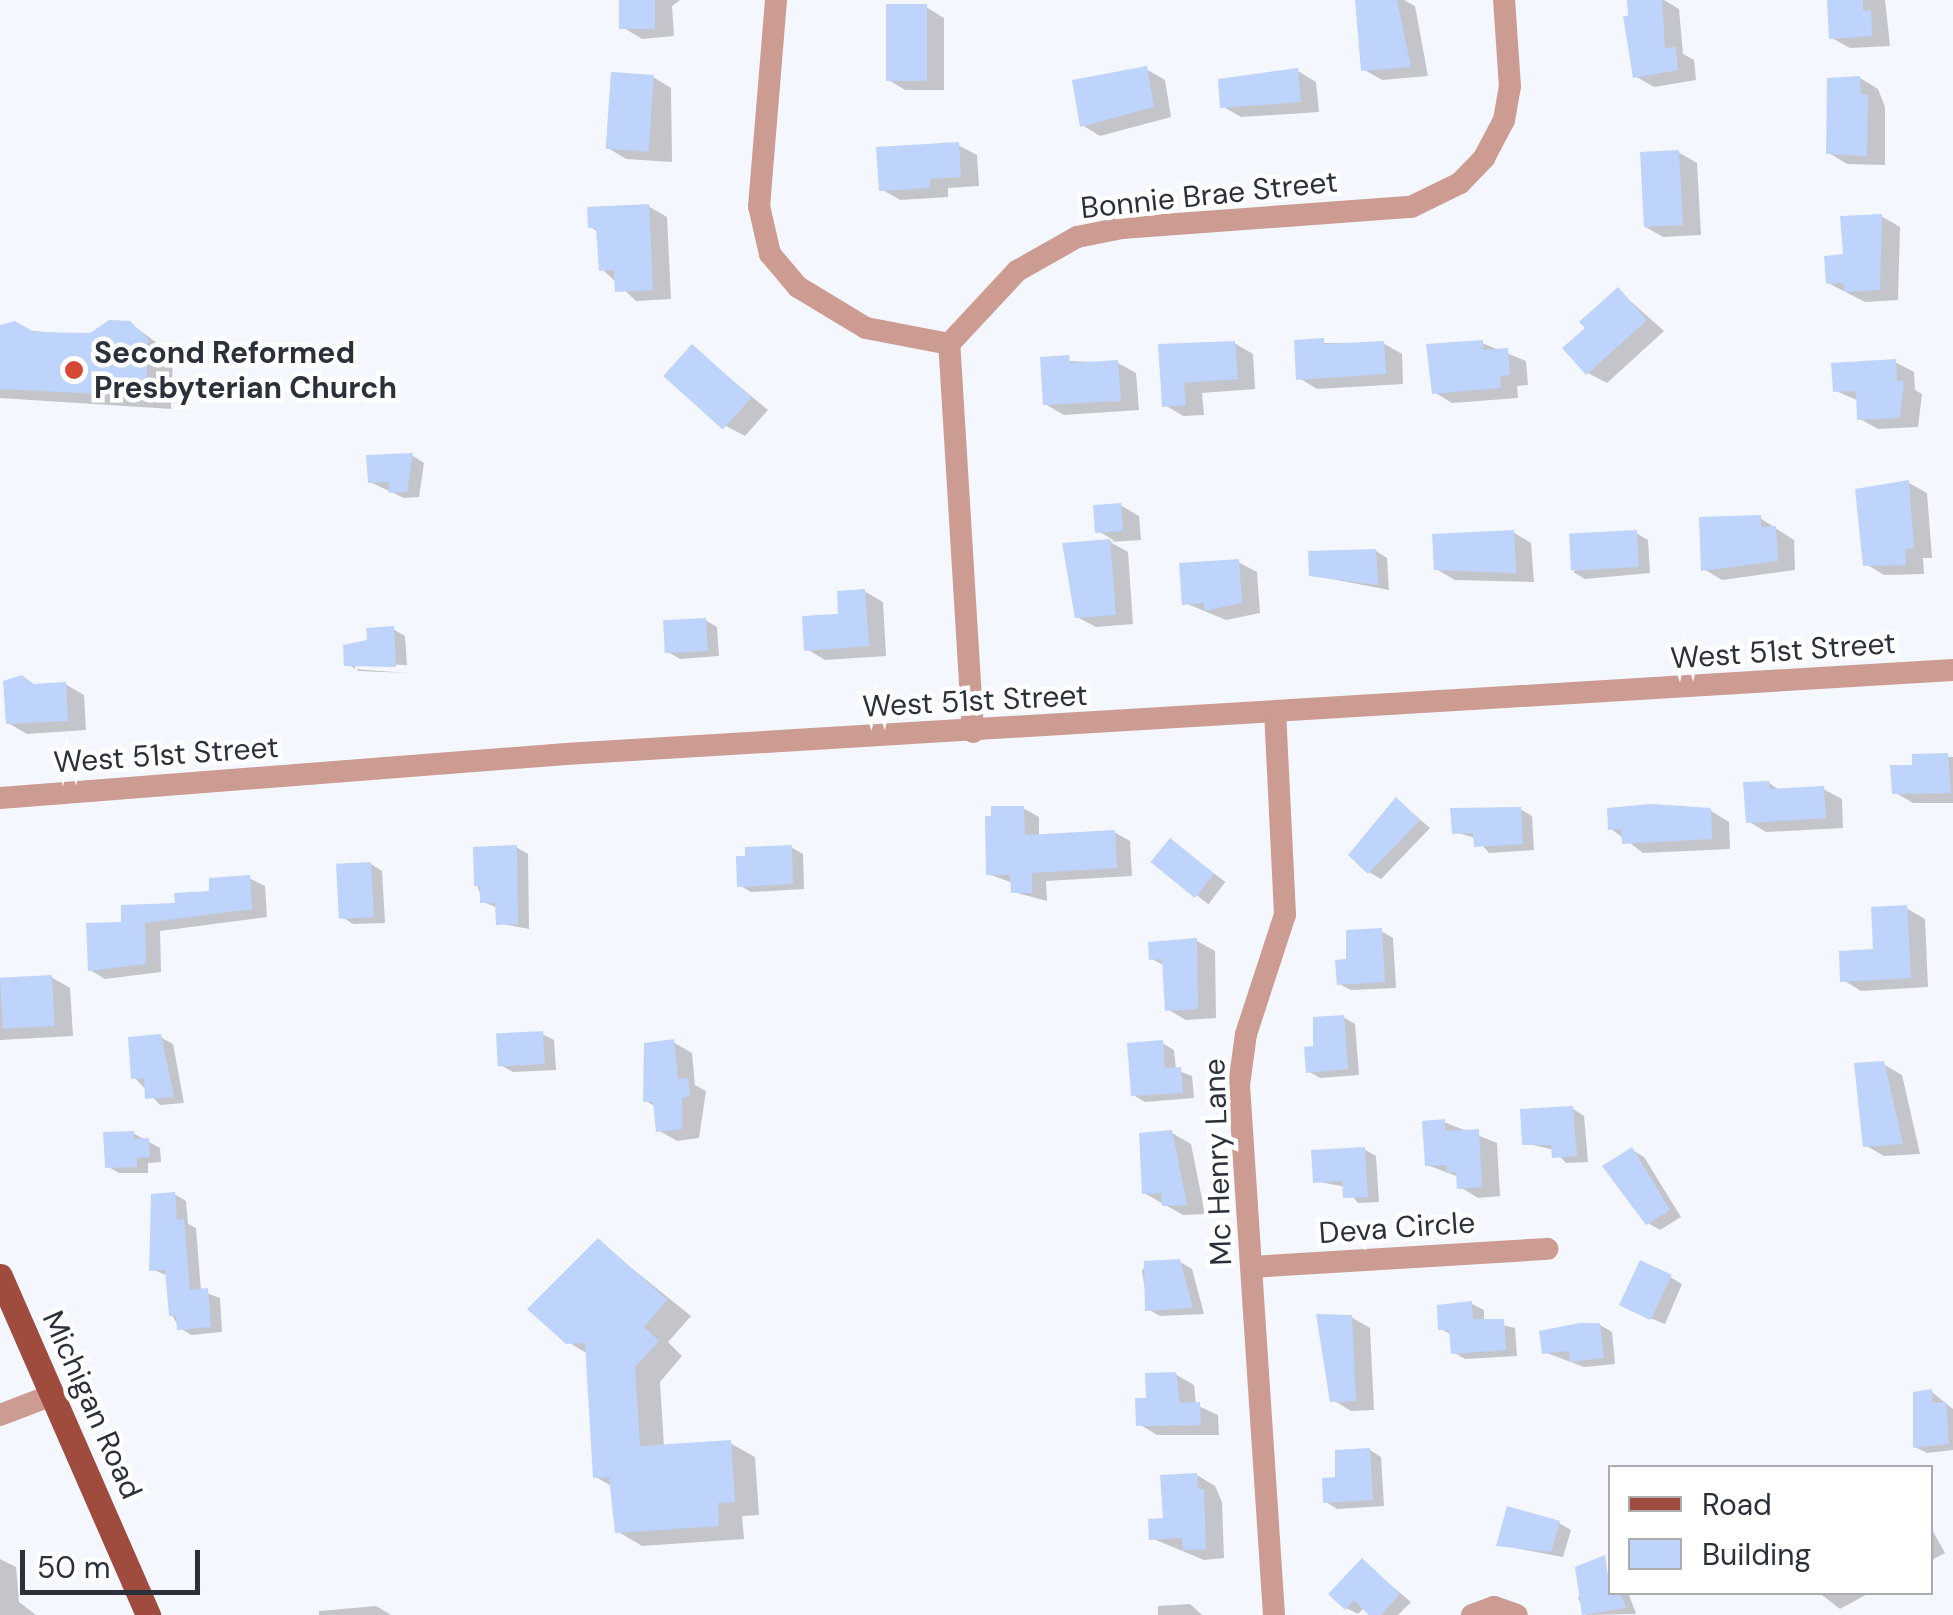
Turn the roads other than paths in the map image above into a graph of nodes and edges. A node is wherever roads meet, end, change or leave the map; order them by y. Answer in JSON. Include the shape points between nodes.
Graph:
{"nodes":[{"id":1,"x":776,"y":0,"type":"edge"},
{"id":2,"x":1504,"y":0,"type":"edge"},
{"id":3,"x":949,"y":344,"type":"junction"},
{"id":4,"x":1953,"y":670,"type":"edge"},
{"id":5,"x":1275,"y":713,"type":"junction"},
{"id":6,"x":973,"y":732,"type":"junction"},
{"id":7,"x":0,"y":798,"type":"edge"},
{"id":8,"x":1547,"y":1249,"type":"dead end"},
{"id":9,"x":1251,"y":1267,"type":"junction"},
{"id":10,"x":0,"y":1276,"type":"edge"},
{"id":11,"x":52,"y":1395,"type":"junction"},
{"id":12,"x":0,"y":1415,"type":"edge"},
{"id":13,"x":148,"y":1615,"type":"edge"},
{"id":14,"x":1274,"y":1615,"type":"edge"},
{"id":15,"x":1472,"y":1615,"type":"edge"},
{"id":16,"x":1517,"y":1615,"type":"edge"}],
"edges":[{"from":1,"to":3,"type":"street","via":[[759,206],[770,254],[798,288],[866,328]]},
{"from":2,"to":3,"type":"street","name":"Bonnie Brae Street","via":[[1510,87],[1504,120],[1484,158],[1460,183],[1410,207],[1122,228],[1077,238],[1017,271]]},
{"from":3,"to":6,"type":"street"},
{"from":4,"to":5,"type":"street","name":"West 51st Street"},
{"from":5,"to":6,"type":"street","name":"West 51st Street"},
{"from":5,"to":9,"type":"street","name":"Mc Henry Lane","via":[[1285,915],[1239,1071]]},
{"from":6,"to":7,"type":"street","name":"West 51st Street","via":[[566,754]]},
{"from":8,"to":9,"type":"street","name":"Deva Circle"},
{"from":9,"to":14,"type":"street","name":"Mc Henry Lane"},
{"from":10,"to":11,"type":"main road","name":"Michigan Road"},
{"from":11,"to":12,"type":"street"},
{"from":11,"to":13,"type":"main road","name":"Michigan Road"},
{"from":15,"to":16,"type":"street","via":[[1494,1606]]}]}
